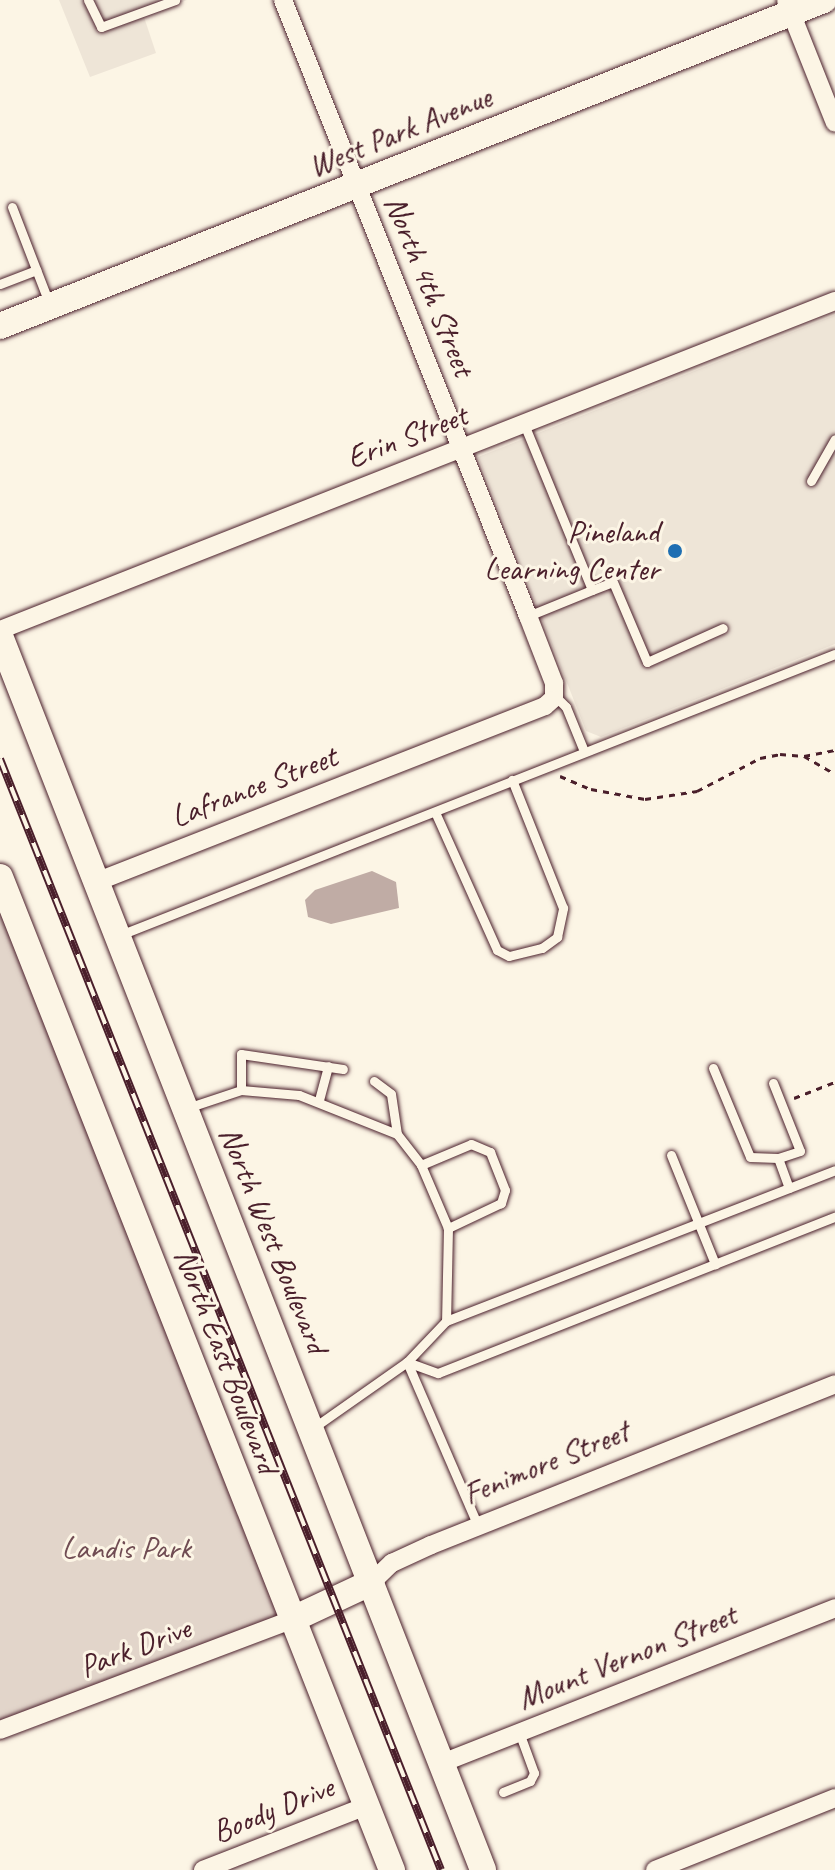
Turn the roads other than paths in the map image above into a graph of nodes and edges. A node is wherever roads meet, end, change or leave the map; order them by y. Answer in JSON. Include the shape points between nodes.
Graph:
{"nodes":[{"id":1,"x":88,"y":0,"type":"edge"},
{"id":2,"x":175,"y":0,"type":"edge"},
{"id":3,"x":283,"y":0,"type":"edge"},
{"id":4,"x":824,"y":0,"type":"edge"},
{"id":5,"x":789,"y":6,"type":"edge"},
{"id":6,"x":835,"y":123,"type":"edge"},
{"id":7,"x":357,"y":185,"type":"junction"},
{"id":8,"x":12,"y":207,"type":"dead end"},
{"id":9,"x":36,"y":270,"type":"junction"},
{"id":10,"x":0,"y":284,"type":"edge"},
{"id":11,"x":835,"y":301,"type":"edge"},
{"id":12,"x":50,"y":306,"type":"junction"},
{"id":13,"x":0,"y":326,"type":"edge"},
{"id":14,"x":524,"y":424,"type":"junction"},
{"id":15,"x":835,"y":439,"type":"edge"},
{"id":16,"x":461,"y":448,"type":"junction"},
{"id":17,"x":811,"y":481,"type":"dead end"},
{"id":18,"x":592,"y":590,"type":"junction"},
{"id":19,"x":528,"y":616,"type":"junction"},
{"id":20,"x":723,"y":628,"type":"dead end"},
{"id":21,"x":0,"y":630,"type":"edge"},
{"id":22,"x":0,"y":636,"type":"edge"},
{"id":23,"x":835,"y":654,"type":"edge"},
{"id":24,"x":554,"y":695,"type":"junction"},
{"id":25,"x":584,"y":751,"type":"junction"},
{"id":26,"x":512,"y":780,"type":"junction"},
{"id":27,"x":435,"y":812,"type":"junction"},
{"id":28,"x":0,"y":877,"type":"edge"},
{"id":29,"x":96,"y":882,"type":"junction"},
{"id":30,"x":117,"y":936,"type":"junction"},
{"id":31,"x":328,"y":1066,"type":"junction"},
{"id":32,"x":713,"y":1068,"type":"dead end"},
{"id":33,"x":343,"y":1069,"type":"dead end"},
{"id":34,"x":374,"y":1081,"type":"dead end"},
{"id":35,"x":773,"y":1083,"type":"dead end"},
{"id":36,"x":241,"y":1090,"type":"junction"},
{"id":37,"x":319,"y":1100,"type":"junction"},
{"id":38,"x":184,"y":1109,"type":"junction"},
{"id":39,"x":397,"y":1134,"type":"junction"},
{"id":40,"x":671,"y":1155,"type":"dead end"},
{"id":41,"x":778,"y":1158,"type":"junction"},
{"id":42,"x":421,"y":1165,"type":"junction"},
{"id":43,"x":835,"y":1170,"type":"edge"},
{"id":44,"x":789,"y":1188,"type":"junction"},
{"id":45,"x":835,"y":1217,"type":"edge"},
{"id":46,"x":699,"y":1223,"type":"junction"},
{"id":47,"x":448,"y":1228,"type":"junction"},
{"id":48,"x":715,"y":1264,"type":"junction"},
{"id":49,"x":446,"y":1321,"type":"junction"},
{"id":50,"x":407,"y":1362,"type":"junction"},
{"id":51,"x":835,"y":1384,"type":"edge"},
{"id":52,"x":312,"y":1429,"type":"junction"},
{"id":53,"x":478,"y":1526,"type":"junction"},
{"id":54,"x":372,"y":1582,"type":"junction"},
{"id":55,"x":835,"y":1608,"type":"edge"},
{"id":56,"x":291,"y":1620,"type":"junction"},
{"id":57,"x":0,"y":1730,"type":"edge"},
{"id":58,"x":519,"y":1732,"type":"junction"},
{"id":59,"x":442,"y":1763,"type":"junction"},
{"id":60,"x":503,"y":1792,"type":"dead end"},
{"id":61,"x":835,"y":1798,"type":"edge"},
{"id":62,"x":366,"y":1806,"type":"junction"},
{"id":63,"x":203,"y":1870,"type":"edge"},
{"id":64,"x":392,"y":1870,"type":"edge"},
{"id":65,"x":483,"y":1870,"type":"edge"},
{"id":66,"x":655,"y":1870,"type":"edge"}],
"edges":[{"from":1,"to":2,"type":"lane","via":[[101,27]]},
{"from":3,"to":7,"type":"street","name":"North 4th Street"},
{"from":4,"to":5,"type":"main road","name":"West Park Avenue"},
{"from":5,"to":6,"type":"street"},
{"from":5,"to":7,"type":"main road","name":"West Park Avenue"},
{"from":7,"to":12,"type":"main road","name":"West Park Avenue"},
{"from":7,"to":16,"type":"street","name":"North 4th Street"},
{"from":8,"to":9,"type":"lane"},
{"from":9,"to":10,"type":"lane"},
{"from":9,"to":12,"type":"lane"},
{"from":11,"to":14,"type":"street","name":"Erin Street"},
{"from":12,"to":13,"type":"main road","name":"West Park Avenue"},
{"from":14,"to":16,"type":"street","name":"Erin Street"},
{"from":14,"to":18,"type":"lane"},
{"from":15,"to":17,"type":"lane"},
{"from":16,"to":19,"type":"street","name":"North 4th Street"},
{"from":16,"to":21,"type":"street","name":"Erin Street"},
{"from":18,"to":19,"type":"lane"},
{"from":18,"to":20,"type":"lane","via":[[613,582],[647,662]]},
{"from":19,"to":24,"type":"street","name":"North 4th Street"},
{"from":22,"to":29,"type":"main road","name":"North West Boulevard"},
{"from":23,"to":25,"type":"lane"},
{"from":24,"to":25,"type":"lane","via":[[566,707]]},
{"from":24,"to":29,"type":"street","name":"Lafrance Street","via":[[545,706]]},
{"from":25,"to":26,"type":"lane"},
{"from":26,"to":27,"type":"lane"},
{"from":26,"to":27,"type":"lane","via":[[563,908],[557,937],[542,948],[509,956],[497,950]]},
{"from":27,"to":30,"type":"lane"},
{"from":28,"to":56,"type":"main road","name":"North East Boulevard"},
{"from":29,"to":30,"type":"main road","name":"North West Boulevard"},
{"from":30,"to":38,"type":"main road","name":"North West Boulevard"},
{"from":31,"to":33,"type":"lane"},
{"from":31,"to":36,"type":"lane","via":[[241,1054]]},
{"from":31,"to":37,"type":"lane"},
{"from":32,"to":41,"type":"lane","via":[[750,1157]]},
{"from":34,"to":39,"type":"lane","via":[[391,1094]]},
{"from":35,"to":41,"type":"lane","via":[[800,1151]]},
{"from":36,"to":37,"type":"lane"},
{"from":36,"to":38,"type":"lane"},
{"from":37,"to":39,"type":"lane"},
{"from":38,"to":52,"type":"main road","name":"North West Boulevard"},
{"from":39,"to":42,"type":"lane"},
{"from":40,"to":46,"type":"lane"},
{"from":41,"to":44,"type":"lane"},
{"from":42,"to":47,"type":"lane"},
{"from":42,"to":47,"type":"lane","via":[[471,1144],[490,1152],[505,1190],[501,1203]]},
{"from":43,"to":44,"type":"lane"},
{"from":44,"to":46,"type":"lane"},
{"from":45,"to":48,"type":"lane"},
{"from":46,"to":48,"type":"lane"},
{"from":46,"to":49,"type":"lane"},
{"from":47,"to":49,"type":"lane"},
{"from":48,"to":50,"type":"lane","via":[[438,1373]]},
{"from":49,"to":50,"type":"lane"},
{"from":50,"to":52,"type":"lane"},
{"from":50,"to":53,"type":"lane"},
{"from":51,"to":53,"type":"street","name":"Fenimore Street"},
{"from":52,"to":54,"type":"main road","name":"North West Boulevard"},
{"from":53,"to":54,"type":"street","name":"Fenimore Street","via":[[406,1556]]},
{"from":54,"to":56,"type":"main road","name":"Fenimore Street"},
{"from":54,"to":59,"type":"main road","name":"North West Boulevard"},
{"from":55,"to":58,"type":"street","name":"Mount Vernon Street"},
{"from":56,"to":57,"type":"street","name":"Park Drive"},
{"from":56,"to":62,"type":"main road","name":"North East Boulevard"},
{"from":58,"to":59,"type":"street","name":"Mount Vernon Street"},
{"from":58,"to":60,"type":"lane","via":[[534,1773],[530,1781]]},
{"from":59,"to":65,"type":"main road","name":"North West Boulevard"},
{"from":61,"to":66,"type":"street"},
{"from":62,"to":63,"type":"street","name":"Boody Drive"},
{"from":62,"to":64,"type":"main road","name":"North East Boulevard"}]}
